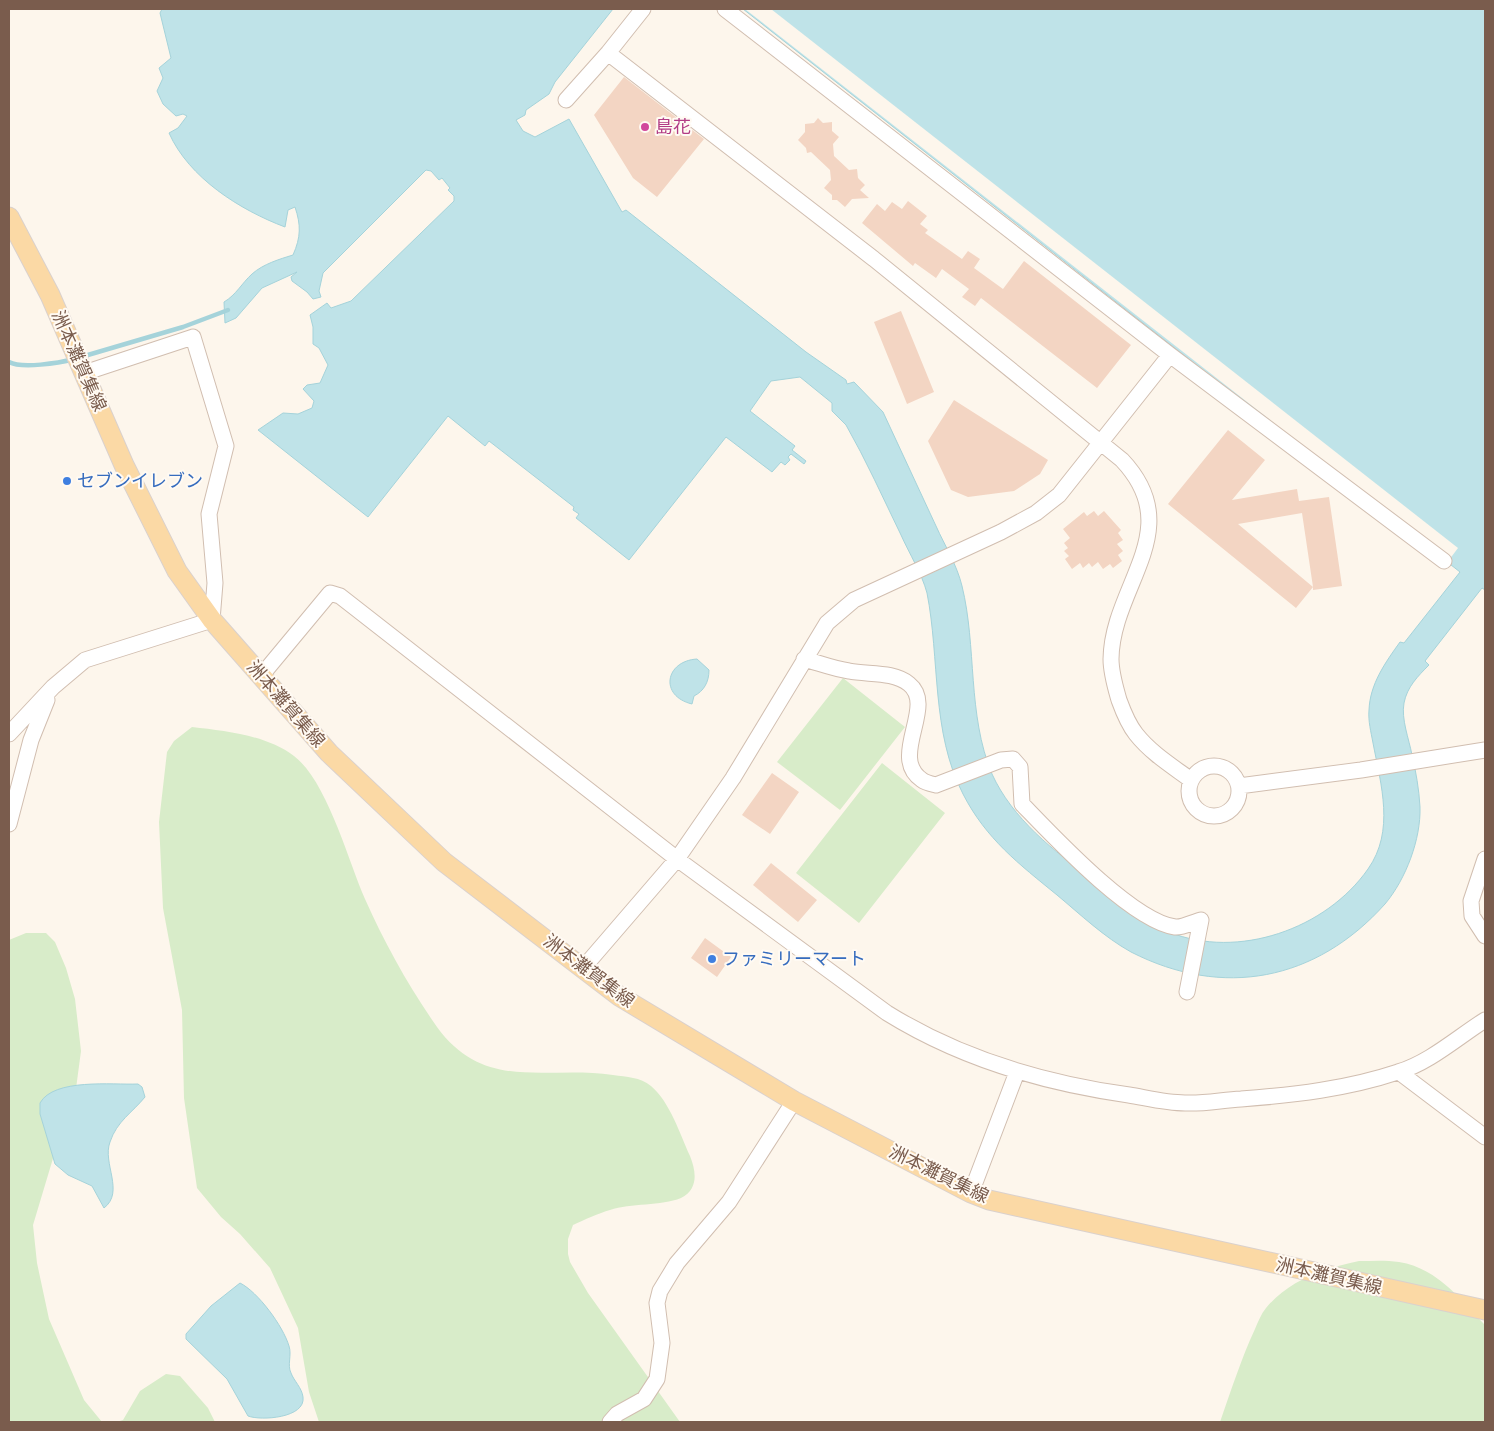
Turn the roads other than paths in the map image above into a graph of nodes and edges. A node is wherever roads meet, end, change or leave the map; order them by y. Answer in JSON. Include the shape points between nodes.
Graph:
{"nodes":[{"id":1,"x":643,"y":9,"type":"edge"},
{"id":2,"x":725,"y":9,"type":"edge"},
{"id":3,"x":608,"y":53,"type":"junction"},
{"id":4,"x":566,"y":100,"type":"dead end"},
{"id":5,"x":9,"y":217,"type":"edge"},
{"id":6,"x":1170,"y":355,"type":"junction"},
{"id":7,"x":83,"y":369,"type":"junction"},
{"id":8,"x":1100,"y":442,"type":"junction"},
{"id":9,"x":1444,"y":561,"type":"dead end"},
{"id":10,"x":212,"y":620,"type":"junction"},
{"id":11,"x":804,"y":659,"type":"junction"},
{"id":12,"x":261,"y":676,"type":"junction"},
{"id":13,"x":53,"y":687,"type":"junction"},
{"id":14,"x":9,"y":734,"type":"edge"},
{"id":15,"x":1485,"y":750,"type":"edge"},
{"id":16,"x":1191,"y":780,"type":"junction"},
{"id":17,"x":1239,"y":786,"type":"junction"},
{"id":18,"x":9,"y":824,"type":"edge"},
{"id":19,"x":677,"y":859,"type":"junction"},
{"id":20,"x":1485,"y":859,"type":"edge"},
{"id":21,"x":1485,"y":936,"type":"edge"},
{"id":22,"x":584,"y":967,"type":"junction"},
{"id":23,"x":1188,"y":992,"type":"dead end"},
{"id":24,"x":1485,"y":1020,"type":"edge"},
{"id":25,"x":1017,"y":1072,"type":"junction"},
{"id":26,"x":1399,"y":1072,"type":"junction"},
{"id":27,"x":794,"y":1101,"type":"junction"},
{"id":28,"x":1485,"y":1137,"type":"edge"},
{"id":29,"x":971,"y":1193,"type":"junction"},
{"id":30,"x":1485,"y":1310,"type":"edge"},
{"id":31,"x":610,"y":1422,"type":"edge"}],
"edges":[{"from":1,"to":3,"type":"street"},
{"from":2,"to":6,"type":"street"},
{"from":3,"to":4,"type":"street"},
{"from":3,"to":8,"type":"street","via":[[874,259]]},
{"from":5,"to":7,"type":"main road","name":"洲本灘賀集線","via":[[50,294]]},
{"from":6,"to":8,"type":"street"},
{"from":6,"to":9,"type":"street"},
{"from":7,"to":10,"type":"main road","name":"洲本灘賀集線","via":[[164,549]]},
{"from":7,"to":10,"type":"street","via":[[193,336],[226,446],[208,514],[215,583]]},
{"from":8,"to":11,"type":"street","via":[[1059,495],[1036,513],[854,600],[827,624]]},
{"from":8,"to":16,"type":"street","via":[[1122,460],[1140,482],[1150,522],[1145,551],[1118,620],[1112,652],[1112,678],[1135,733]]},
{"from":10,"to":12,"type":"main road","name":"洲本灘賀集線"},
{"from":10,"to":13,"type":"street","via":[[85,660]]},
{"from":11,"to":19,"type":"street","via":[[757,740]]},
{"from":11,"to":23,"type":"street","via":[[848,671],[897,676],[916,691],[919,705],[909,754],[921,780],[936,786],[1001,760],[1013,759],[1020,767],[1022,804],[1070,854],[1159,924],[1178,928],[1200,920]]},
{"from":12,"to":19,"type":"street","via":[[330,593],[340,596]]},
{"from":12,"to":22,"type":"main road","name":"洲本灘賀集線","via":[[329,753],[444,862]]},
{"from":13,"to":14,"type":"street"},
{"from":13,"to":18,"type":"street","via":[[33,732]]},
{"from":15,"to":17,"type":"street"},
{"from":16,"to":17,"type":"street","via":[[1200,770],[1215,765],[1230,771]]},
{"from":16,"to":17,"type":"street","via":[[1190,799],[1206,815],[1224,814],[1231,810],[1237,803]]},
{"from":19,"to":22,"type":"street"},
{"from":19,"to":25,"type":"street","via":[[887,1013],[919,1033],[972,1057]]},
{"from":20,"to":21,"type":"street","via":[[1471,901],[1472,916]]},
{"from":22,"to":27,"type":"main road","name":"洲本灘賀集線","via":[[619,996]]},
{"from":24,"to":26,"type":"street"},
{"from":25,"to":26,"type":"street","via":[[1102,1091],[1183,1103],[1207,1103],[1308,1093]]},
{"from":25,"to":29,"type":"street"},
{"from":26,"to":28,"type":"street"},
{"from":27,"to":29,"type":"main road","name":"洲本灘賀集線"},
{"from":27,"to":31,"type":"street","via":[[729,1202],[677,1263],[660,1291],[657,1303],[662,1343],[657,1379],[644,1399],[617,1414]]},
{"from":29,"to":30,"type":"main road","name":"洲本灘賀集線","via":[[990,1200]]}]}
